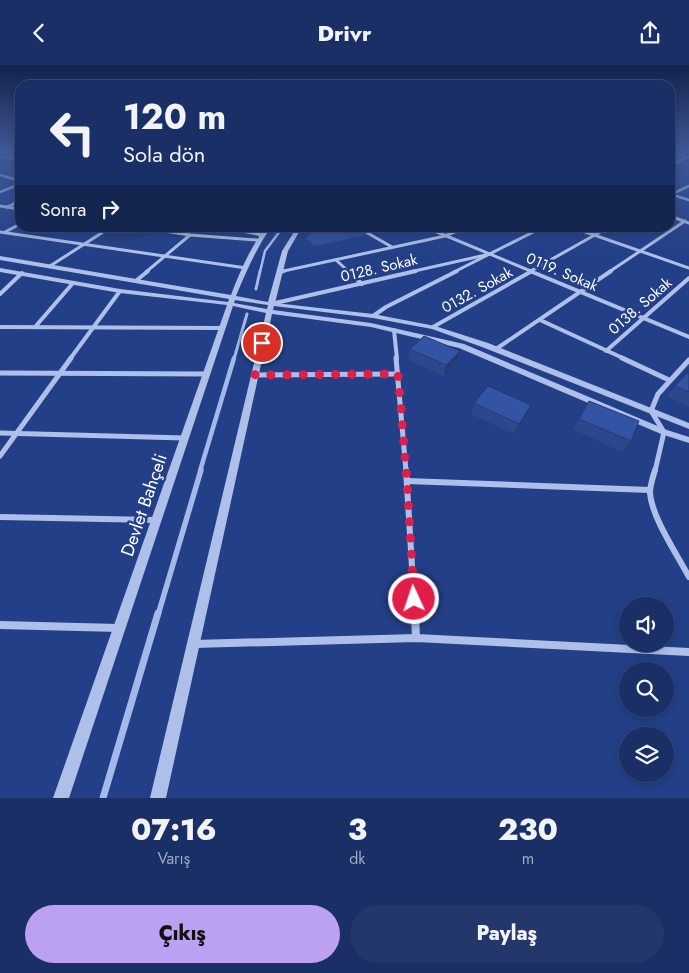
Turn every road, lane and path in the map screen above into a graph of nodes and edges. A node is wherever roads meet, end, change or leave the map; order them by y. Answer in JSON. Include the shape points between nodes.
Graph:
{"nodes":[{"id":1,"x":14,"y":185,"type":"edge"},
{"id":2,"x":689,"y":186,"type":"edge"},
{"id":3,"x":0,"y":192,"type":"edge"},
{"id":4,"x":675,"y":193,"type":"edge"},
{"id":5,"x":675,"y":196,"type":"edge"},
{"id":6,"x":689,"y":200,"type":"edge"},
{"id":7,"x":15,"y":203,"type":"edge"},
{"id":8,"x":0,"y":206,"type":"edge"},
{"id":9,"x":7,"y":207,"type":"junction"},
{"id":10,"x":15,"y":208,"type":"edge"},
{"id":11,"x":675,"y":218,"type":"edge"},
{"id":12,"x":687,"y":222,"type":"edge"},
{"id":13,"x":15,"y":226,"type":"edge"},
{"id":14,"x":675,"y":229,"type":"edge"},
{"id":15,"x":104,"y":232,"type":"edge"},
{"id":16,"x":171,"y":232,"type":"edge"},
{"id":17,"x":297,"y":232,"type":"edge"},
{"id":18,"x":366,"y":232,"type":"edge"},
{"id":19,"x":438,"y":232,"type":"edge"},
{"id":20,"x":453,"y":232,"type":"edge"},
{"id":21,"x":533,"y":232,"type":"edge"},
{"id":22,"x":584,"y":232,"type":"edge"},
{"id":23,"x":601,"y":232,"type":"edge"},
{"id":24,"x":670,"y":232,"type":"edge"},
{"id":25,"x":1,"y":233,"type":"edge"},
{"id":26,"x":263,"y":234,"type":"edge"},
{"id":27,"x":190,"y":235,"type":"junction"},
{"id":28,"x":445,"y":235,"type":"junction"},
{"id":29,"x":595,"y":236,"type":"junction"},
{"id":30,"x":84,"y":245,"type":"junction"},
{"id":31,"x":393,"y":247,"type":"junction"},
{"id":32,"x":639,"y":251,"type":"junction"},
{"id":33,"x":490,"y":254,"type":"junction"},
{"id":34,"x":164,"y":257,"type":"junction"},
{"id":35,"x":0,"y":258,"type":"edge"},
{"id":36,"x":336,"y":260,"type":"junction"},
{"id":37,"x":50,"y":266,"type":"junction"},
{"id":38,"x":246,"y":268,"type":"junction"},
{"id":39,"x":689,"y":268,"type":"edge"},
{"id":40,"x":0,"y":270,"type":"edge"},
{"id":41,"x":533,"y":272,"type":"junction"},
{"id":42,"x":22,"y":273,"type":"junction"},
{"id":43,"x":280,"y":273,"type":"junction"},
{"id":44,"x":689,"y":278,"type":"edge"},
{"id":45,"x":138,"y":280,"type":"junction"},
{"id":46,"x":73,"y":283,"type":"junction"},
{"id":47,"x":362,"y":284,"type":"junction"},
{"id":48,"x":2,"y":289,"type":"edge"},
{"id":49,"x":120,"y":291,"type":"junction"},
{"id":50,"x":582,"y":292,"type":"junction"},
{"id":51,"x":0,"y":294,"type":"edge"},
{"id":52,"x":233,"y":301,"type":"junction"},
{"id":53,"x":270,"y":308,"type":"junction"},
{"id":54,"x":373,"y":316,"type":"junction"},
{"id":55,"x":642,"y":318,"type":"junction"},
{"id":56,"x":540,"y":320,"type":"junction"},
{"id":57,"x":0,"y":327,"type":"edge"},
{"id":58,"x":35,"y":327,"type":"junction"},
{"id":59,"x":93,"y":327,"type":"junction"},
{"id":60,"x":434,"y":327,"type":"junction"},
{"id":61,"x":224,"y":328,"type":"junction"},
{"id":62,"x":394,"y":331,"type":"junction"},
{"id":63,"x":689,"y":337,"type":"edge"},
{"id":64,"x":496,"y":349,"type":"junction"},
{"id":65,"x":606,"y":351,"type":"junction"},
{"id":66,"x":689,"y":360,"type":"edge"},
{"id":67,"x":0,"y":373,"type":"edge"},
{"id":68,"x":60,"y":373,"type":"junction"},
{"id":69,"x":207,"y":374,"type":"junction"},
{"id":70,"x":398,"y":374,"type":"junction"},
{"id":71,"x":255,"y":375,"type":"junction"},
{"id":72,"x":669,"y":380,"type":"junction"},
{"id":73,"x":651,"y":411,"type":"junction"},
{"id":74,"x":689,"y":426,"type":"edge"},
{"id":75,"x":664,"y":432,"type":"junction"},
{"id":76,"x":0,"y":433,"type":"edge"},
{"id":77,"x":16,"y":433,"type":"junction"},
{"id":78,"x":184,"y":437,"type":"junction"},
{"id":79,"x":689,"y":440,"type":"edge"},
{"id":80,"x":0,"y":456,"type":"edge"},
{"id":81,"x":407,"y":481,"type":"junction"},
{"id":82,"x":650,"y":490,"type":"junction"},
{"id":83,"x":0,"y":517,"type":"edge"},
{"id":84,"x":155,"y":519,"type":"junction"},
{"id":85,"x":689,"y":577,"type":"edge"},
{"id":86,"x":0,"y":625,"type":"edge"},
{"id":87,"x":118,"y":628,"type":"junction"},
{"id":88,"x":416,"y":638,"type":"junction"},
{"id":89,"x":193,"y":645,"type":"junction"},
{"id":90,"x":689,"y":652,"type":"edge"},
{"id":91,"x":61,"y":798,"type":"edge"},
{"id":92,"x":158,"y":798,"type":"edge"}],
"edges":[{"from":1,"to":3,"type":"street"},
{"from":2,"to":4,"type":"street"},
{"from":5,"to":6,"type":"street"},
{"from":7,"to":9,"type":"street"},
{"from":8,"to":9,"type":"street"},
{"from":9,"to":10,"type":"street"},
{"from":11,"to":12,"type":"street"},
{"from":12,"to":14,"type":"street"},
{"from":13,"to":25,"type":"street"},
{"from":15,"to":30,"type":"street"},
{"from":16,"to":27,"type":"street"},
{"from":17,"to":43,"type":"street","via":[[285,251]]},
{"from":18,"to":31,"type":"street"},
{"from":19,"to":28,"type":"street","name":"0119. Sokak"},
{"from":20,"to":28,"type":"street"},
{"from":21,"to":33,"type":"street"},
{"from":22,"to":29,"type":"street"},
{"from":23,"to":29,"type":"street","name":"0132. Sokak"},
{"from":24,"to":32,"type":"street"},
{"from":25,"to":30,"type":"street"},
{"from":26,"to":27,"type":"street"},
{"from":26,"to":38,"type":"street","name":"Devlet Bahçeli"},
{"from":27,"to":34,"type":"street"},
{"from":28,"to":31,"type":"street"},
{"from":28,"to":33,"type":"street","name":"0119. Sokak"},
{"from":29,"to":32,"type":"street"},
{"from":29,"to":41,"type":"street","name":"0132. Sokak"},
{"from":30,"to":34,"type":"street"},
{"from":30,"to":37,"type":"street"},
{"from":31,"to":36,"type":"street"},
{"from":32,"to":39,"type":"street"},
{"from":32,"to":50,"type":"street"},
{"from":33,"to":41,"type":"street","name":"0119. Sokak"},
{"from":33,"to":47,"type":"street","name":"0128. Sokak"},
{"from":33,"to":54,"type":"street"},
{"from":34,"to":38,"type":"street"},
{"from":34,"to":45,"type":"street"},
{"from":35,"to":37,"type":"street"},
{"from":36,"to":43,"type":"street"},
{"from":36,"to":47,"type":"street"},
{"from":37,"to":45,"type":"street"},
{"from":38,"to":52,"type":"street","name":"Devlet Bahçeli"},
{"from":40,"to":42,"type":"street"},
{"from":41,"to":50,"type":"street","name":"0119. Sokak"},
{"from":41,"to":60,"type":"street","name":"0132. Sokak"},
{"from":42,"to":46,"type":"street"},
{"from":42,"to":48,"type":"street"},
{"from":43,"to":53,"type":"street"},
{"from":44,"to":55,"type":"street","name":"0138. Sokak"},
{"from":45,"to":52,"type":"street"},
{"from":46,"to":49,"type":"street"},
{"from":46,"to":58,"type":"street"},
{"from":47,"to":53,"type":"street","name":"0128. Sokak"},
{"from":48,"to":51,"type":"street"},
{"from":49,"to":52,"type":"street"},
{"from":49,"to":59,"type":"street"},
{"from":50,"to":55,"type":"street","name":"0119. Sokak"},
{"from":50,"to":56,"type":"street"},
{"from":52,"to":53,"type":"street"},
{"from":52,"to":61,"type":"street","name":"Devlet Bahçeli"},
{"from":53,"to":54,"type":"street"},
{"from":53,"to":62,"type":"street"},
{"from":53,"to":71,"type":"street"},
{"from":54,"to":60,"type":"street"},
{"from":55,"to":63,"type":"street","name":"0119. Sokak"},
{"from":55,"to":65,"type":"street","name":"0138. Sokak"},
{"from":56,"to":64,"type":"street"},
{"from":56,"to":65,"type":"street"},
{"from":57,"to":58,"type":"street"},
{"from":58,"to":59,"type":"street"},
{"from":59,"to":61,"type":"street"},
{"from":59,"to":68,"type":"street"},
{"from":60,"to":64,"type":"street"},
{"from":61,"to":69,"type":"street","name":"Devlet Bahçeli"},
{"from":62,"to":70,"type":"street"},
{"from":62,"to":75,"type":"street","via":[[461,346]]},
{"from":64,"to":73,"type":"street"},
{"from":65,"to":72,"type":"street"},
{"from":66,"to":72,"type":"street"},
{"from":67,"to":68,"type":"street"},
{"from":68,"to":69,"type":"street"},
{"from":68,"to":77,"type":"street"},
{"from":69,"to":78,"type":"street","name":"Devlet Bahçeli"},
{"from":70,"to":71,"type":"street"},
{"from":70,"to":81,"type":"street"},
{"from":71,"to":89,"type":"street"},
{"from":72,"to":73,"type":"street"},
{"from":73,"to":74,"type":"street"},
{"from":73,"to":75,"type":"street"},
{"from":75,"to":79,"type":"street"},
{"from":75,"to":82,"type":"street"},
{"from":76,"to":77,"type":"street"},
{"from":77,"to":78,"type":"street"},
{"from":77,"to":80,"type":"street"},
{"from":78,"to":84,"type":"street","name":"Devlet Bahçeli"},
{"from":81,"to":82,"type":"street"},
{"from":81,"to":88,"type":"street"},
{"from":82,"to":85,"type":"street","via":[[656,514]]},
{"from":83,"to":84,"type":"street"},
{"from":84,"to":87,"type":"street","name":"Devlet Bahçeli"},
{"from":86,"to":87,"type":"street"},
{"from":87,"to":91,"type":"street","name":"Devlet Bahçeli"},
{"from":88,"to":89,"type":"street"},
{"from":88,"to":90,"type":"street"},
{"from":89,"to":92,"type":"street"}]}
